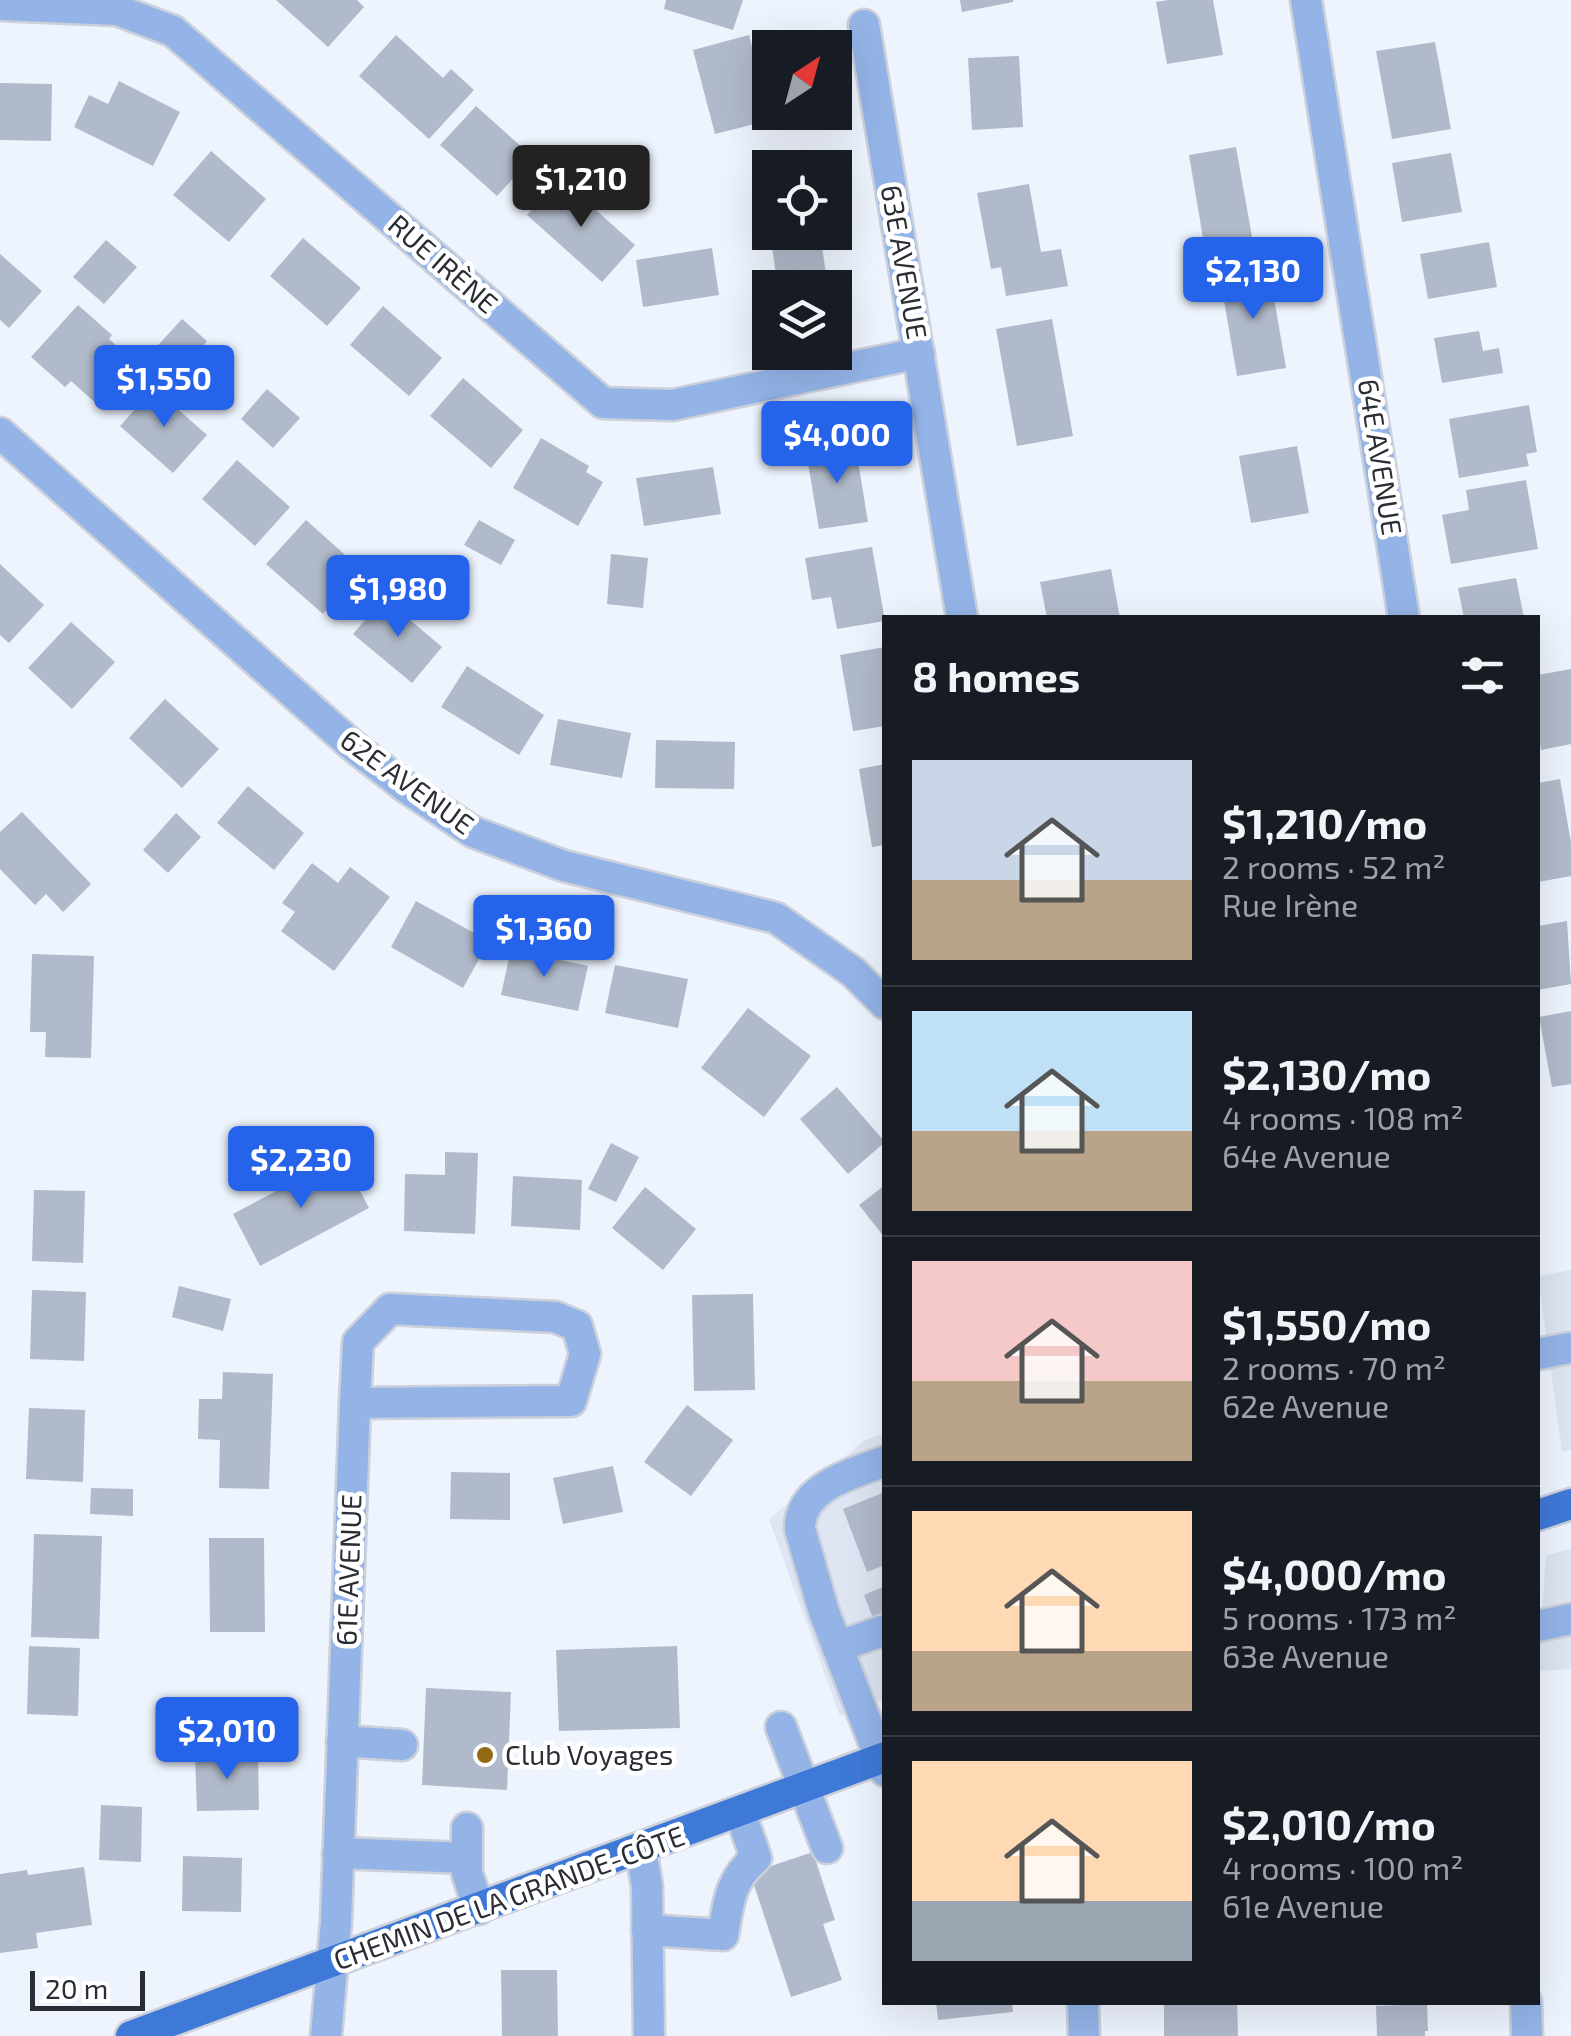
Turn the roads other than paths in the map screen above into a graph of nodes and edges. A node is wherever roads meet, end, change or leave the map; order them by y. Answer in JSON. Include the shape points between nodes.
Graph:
{"nodes":[{"id":1,"x":1306,"y":0,"type":"edge"},
{"id":2,"x":0,"y":5,"type":"edge"},
{"id":3,"x":864,"y":24,"type":"dead end"},
{"id":4,"x":919,"y":353,"type":"junction"},
{"id":5,"x":0,"y":433,"type":"edge"},
{"id":6,"x":962,"y":615,"type":"edge"},
{"id":7,"x":1404,"y":615,"type":"edge"},
{"id":8,"x":882,"y":1001,"type":"edge"},
{"id":9,"x":1569,"y":1348,"type":"edge"},
{"id":10,"x":1540,"y":1354,"type":"edge"},
{"id":11,"x":355,"y":1404,"type":"junction"},
{"id":12,"x":882,"y":1462,"type":"edge"},
{"id":13,"x":1571,"y":1504,"type":"edge"},
{"id":14,"x":1540,"y":1514,"type":"edge"},
{"id":15,"x":1571,"y":1619,"type":"edge"},
{"id":16,"x":1540,"y":1626,"type":"edge"},
{"id":17,"x":882,"y":1631,"type":"edge"},
{"id":18,"x":837,"y":1647,"type":"junction"},
{"id":19,"x":871,"y":1694,"type":"edge"},
{"id":20,"x":781,"y":1727,"type":"dead end"},
{"id":21,"x":342,"y":1741,"type":"junction"},
{"id":22,"x":402,"y":1745,"type":"dead end"},
{"id":23,"x":882,"y":1752,"type":"edge"},
{"id":24,"x":882,"y":1763,"type":"edge"},
{"id":25,"x":804,"y":1788,"type":"junction"},
{"id":26,"x":740,"y":1812,"type":"junction"},
{"id":27,"x":827,"y":1848,"type":"dead end"},
{"id":28,"x":641,"y":1850,"type":"junction"},
{"id":29,"x":338,"y":1853,"type":"junction"},
{"id":30,"x":480,"y":1909,"type":"junction"},
{"id":31,"x":647,"y":1930,"type":"junction"},
{"id":32,"x":332,"y":1963,"type":"junction"},
{"id":33,"x":1083,"y":2005,"type":"edge"},
{"id":34,"x":1526,"y":2005,"type":"edge"},
{"id":35,"x":132,"y":2036,"type":"edge"},
{"id":36,"x":326,"y":2036,"type":"edge"},
{"id":37,"x":649,"y":2036,"type":"edge"},
{"id":38,"x":1084,"y":2036,"type":"edge"},
{"id":39,"x":1527,"y":2036,"type":"edge"}],
"edges":[{"from":1,"to":7,"type":"street","name":"64E AVENUE"},
{"from":2,"to":4,"type":"street","name":"RUE IRÈNE","via":[[118,10],[174,31],[603,403],[674,405]]},
{"from":3,"to":4,"type":"street","name":"63E AVENUE"},
{"from":4,"to":6,"type":"street","name":"63E AVENUE"},
{"from":5,"to":8,"type":"street","name":"62E AVENUE","via":[[353,746],[473,832],[564,866],[776,918]]},
{"from":9,"to":10,"type":"street"},
{"from":11,"to":11,"type":"street","name":"61E AVENUE","via":[[572,1401],[585,1354],[577,1326],[555,1318],[390,1308],[358,1342]]},
{"from":11,"to":21,"type":"street","name":"61E AVENUE"},
{"from":12,"to":18,"type":"street","via":[[811,1497],[800,1518]]},
{"from":13,"to":14,"type":"main road"},
{"from":15,"to":16,"type":"street"},
{"from":17,"to":18,"type":"street"},
{"from":18,"to":19,"type":"street"},
{"from":19,"to":23,"type":"street"},
{"from":20,"to":25,"type":"street"},
{"from":21,"to":22,"type":"street"},
{"from":21,"to":29,"type":"street","name":"61E AVENUE"},
{"from":24,"to":25,"type":"main road","name":"CHEMIN DE LA GRANDE-CÔTE"},
{"from":25,"to":26,"type":"main road","name":"CHEMIN DE LA GRANDE-CÔTE"},
{"from":25,"to":27,"type":"street"},
{"from":26,"to":28,"type":"main road","name":"CHEMIN DE LA GRANDE-CÔTE"},
{"from":26,"to":31,"type":"street","via":[[756,1858],[736,1878],[723,1935]]},
{"from":28,"to":30,"type":"main road","name":"CHEMIN DE LA GRANDE-CÔTE"},
{"from":28,"to":31,"type":"street"},
{"from":29,"to":30,"type":"street","via":[[467,1843],[467,1873]]},
{"from":29,"to":32,"type":"street","name":"61E AVENUE"},
{"from":30,"to":32,"type":"main road","name":"CHEMIN DE LA GRANDE-CÔTE"},
{"from":31,"to":37,"type":"street"},
{"from":32,"to":35,"type":"main road","name":"CHEMIN DE LA GRANDE-CÔTE"},
{"from":32,"to":36,"type":"street","name":"61E AVENUE"},
{"from":33,"to":38,"type":"street"},
{"from":34,"to":39,"type":"street"}]}
